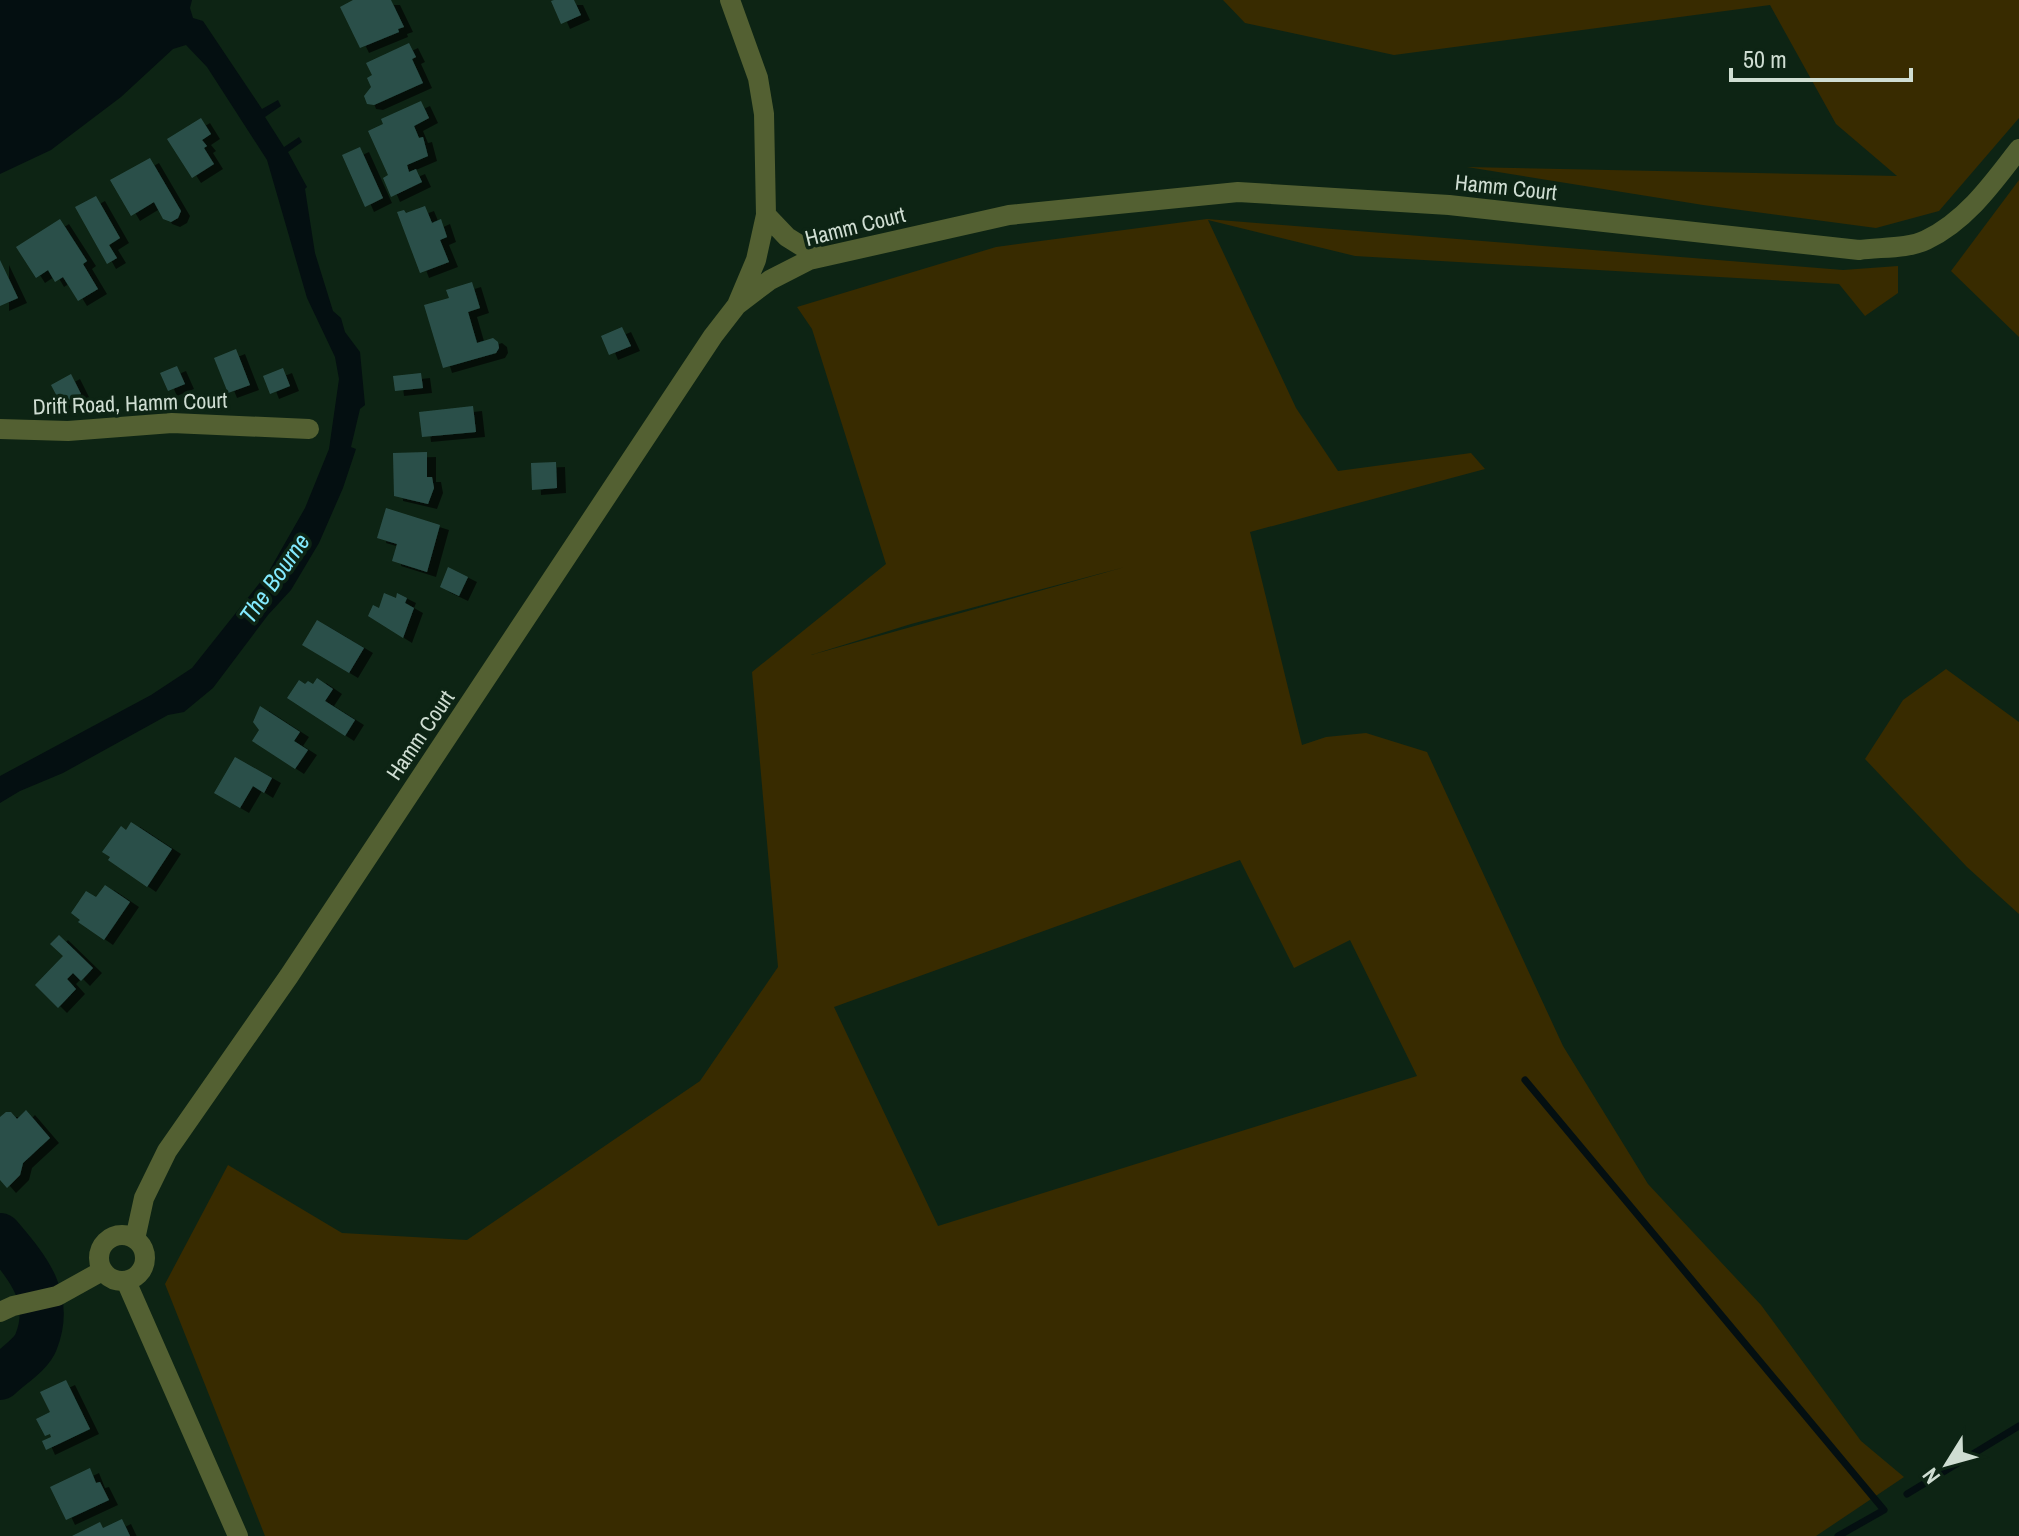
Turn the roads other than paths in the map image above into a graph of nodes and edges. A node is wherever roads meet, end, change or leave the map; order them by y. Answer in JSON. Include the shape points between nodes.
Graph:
{"nodes":[{"id":1,"x":730,"y":0,"type":"edge"},
{"id":2,"x":2019,"y":149,"type":"edge"},
{"id":3,"x":766,"y":215,"type":"junction"},
{"id":4,"x":819,"y":257,"type":"junction"},
{"id":5,"x":737,"y":305,"type":"junction"},
{"id":6,"x":0,"y":429,"type":"edge"},
{"id":7,"x":309,"y":429,"type":"dead end"},
{"id":8,"x":135,"y":1239,"type":"junction"},
{"id":9,"x":102,"y":1271,"type":"junction"},
{"id":10,"x":126,"y":1281,"type":"junction"},
{"id":11,"x":7,"y":1309,"type":"edge"},
{"id":12,"x":238,"y":1536,"type":"edge"}],
"edges":[{"from":1,"to":3,"type":"street","via":[[758,78]]},
{"from":2,"to":4,"type":"street","name":"Hamm Court","via":[[1957,220],[1924,241],[1859,250],[1449,205],[1238,192],[1009,215]]},
{"from":3,"to":4,"type":"street","via":[[787,237]]},
{"from":3,"to":5,"type":"street","via":[[756,260]]},
{"from":4,"to":5,"type":"street","name":"Hamm Court","via":[[770,280]]},
{"from":5,"to":8,"type":"street","name":"Hamm Court","via":[[167,1151],[144,1198]]},
{"from":6,"to":7,"type":"street","name":"Drift Road, Hamm Court","via":[[68,431],[172,423]]},
{"from":8,"to":9,"type":"street","via":[[120,1235],[105,1242],[98,1256]]},
{"from":8,"to":10,"type":"street","via":[[145,1263]]},
{"from":9,"to":10,"type":"street"},
{"from":9,"to":11,"type":"street","via":[[57,1296]]},
{"from":10,"to":12,"type":"street"}]}
